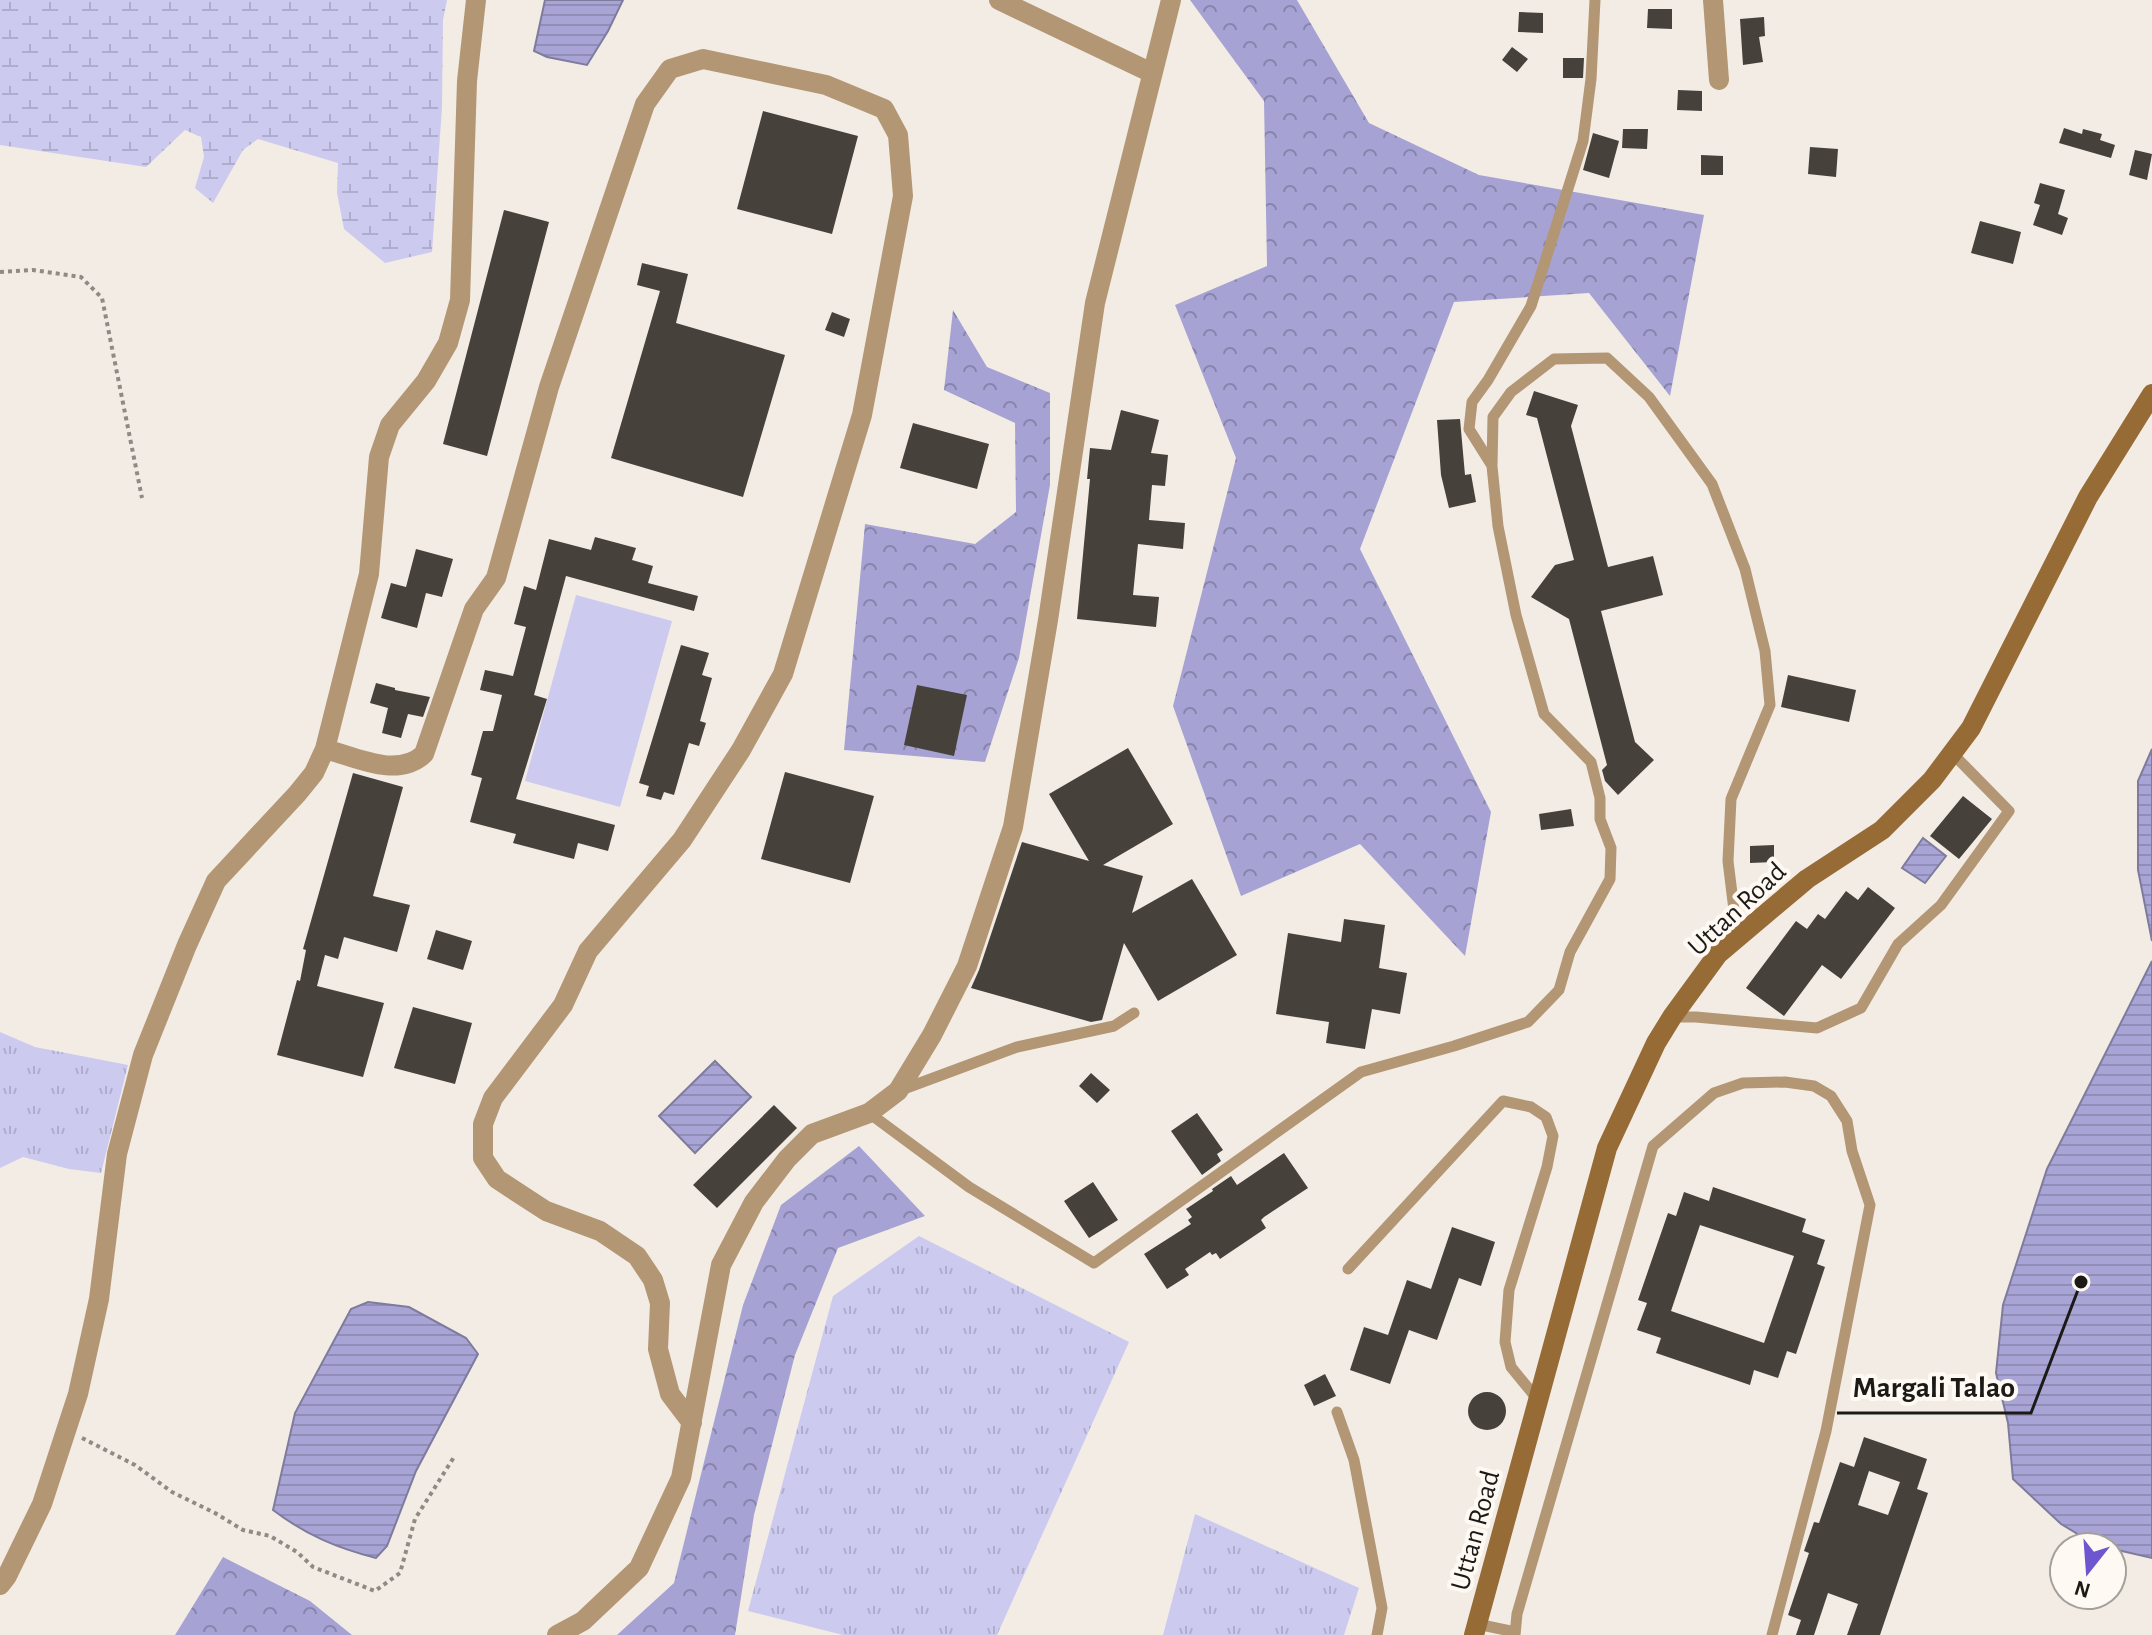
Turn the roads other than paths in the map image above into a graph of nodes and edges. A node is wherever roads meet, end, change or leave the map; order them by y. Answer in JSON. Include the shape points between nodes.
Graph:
{"nodes":[{"id":1,"x":476,"y":0,"type":"edge"},
{"id":2,"x":999,"y":0,"type":"edge"},
{"id":3,"x":1171,"y":0,"type":"edge"},
{"id":4,"x":1595,"y":0,"type":"edge"},
{"id":5,"x":1713,"y":0,"type":"edge"},
{"id":6,"x":1152,"y":73,"type":"junction"},
{"id":7,"x":1719,"y":80,"type":"dead end"},
{"id":8,"x":2152,"y":394,"type":"edge"},
{"id":9,"x":1492,"y":466,"type":"junction"},
{"id":10,"x":325,"y":749,"type":"junction"},
{"id":11,"x":1952,"y":753,"type":"junction"},
{"id":12,"x":1741,"y":934,"type":"junction"},
{"id":13,"x":1134,"y":1013,"type":"dead end"},
{"id":14,"x":1672,"y":1017,"type":"junction"},
{"id":15,"x":898,"y":1091,"type":"junction"},
{"id":16,"x":869,"y":1113,"type":"junction"},
{"id":17,"x":1348,"y":1269,"type":"dead end"},
{"id":18,"x":1538,"y":1400,"type":"junction"},
{"id":19,"x":1337,"y":1412,"type":"dead end"},
{"id":20,"x":692,"y":1423,"type":"junction"},
{"id":21,"x":0,"y":1585,"type":"edge"},
{"id":22,"x":1476,"y":1629,"type":"edge"},
{"id":23,"x":1515,"y":1634,"type":"edge"},
{"id":24,"x":557,"y":1635,"type":"edge"},
{"id":25,"x":1377,"y":1635,"type":"edge"},
{"id":26,"x":1772,"y":1635,"type":"edge"}],
"edges":[{"from":1,"to":10,"type":"street","via":[[467,81],[460,300],[448,343],[390,425],[379,457],[369,574]]},
{"from":2,"to":6,"type":"street"},
{"from":3,"to":6,"type":"street"},
{"from":4,"to":9,"type":"lane","via":[[1583,141],[1531,306],[1472,402],[1469,429]]},
{"from":5,"to":7,"type":"street"},
{"from":6,"to":15,"type":"street","via":[[1095,303],[1013,827],[967,966]]},
{"from":8,"to":11,"type":"main road","name":"Uttan Road","via":[[2088,497],[1971,728]]},
{"from":9,"to":12,"type":"lane","via":[[1493,417],[1511,392],[1554,359],[1607,358],[1649,397],[1712,484],[1745,569],[1765,651],[1770,705],[1731,799],[1728,861]]},
{"from":9,"to":16,"type":"lane","via":[[1516,615],[1544,714],[1591,762],[1600,819],[1611,848],[1610,879],[1570,952],[1559,990],[1528,1022],[1361,1072],[1094,1263],[969,1187]]},
{"from":10,"to":20,"type":"street","via":[[394,767],[424,754],[474,609],[496,578],[549,387],[645,104],[670,69],[703,59],[826,85],[884,109],[898,135],[903,196],[862,415],[783,674],[682,840],[588,951],[563,1005],[493,1098],[483,1124],[483,1158],[497,1179],[546,1211],[600,1231],[637,1256],[660,1303],[658,1349],[670,1394]]},
{"from":10,"to":21,"type":"street","via":[[297,794],[216,881],[143,1055],[117,1154],[99,1299],[78,1394],[42,1504]]},
{"from":11,"to":12,"type":"main road","name":"Uttan Road","via":[[1882,830],[1807,879]]},
{"from":11,"to":14,"type":"lane","via":[[2009,811],[1941,905],[1898,944],[1861,1008],[1817,1028]]},
{"from":12,"to":14,"type":"main road","name":"Uttan Road","via":[[1718,954]]},
{"from":13,"to":15,"type":"lane","via":[[1114,1026],[1017,1047]]},
{"from":14,"to":18,"type":"main road","name":"Uttan Road","via":[[1607,1148]]},
{"from":15,"to":16,"type":"street"},
{"from":16,"to":20,"type":"street","via":[[812,1134],[754,1202],[721,1265]]},
{"from":17,"to":18,"type":"lane","via":[[1503,1101],[1531,1107],[1546,1117],[1553,1136],[1509,1290],[1505,1342],[1511,1367]]},
{"from":18,"to":22,"type":"main road","name":"Uttan Road"},
{"from":19,"to":25,"type":"lane","via":[[1354,1460],[1382,1608]]},
{"from":20,"to":24,"type":"street","via":[[681,1478],[639,1568],[583,1621]]},
{"from":22,"to":23,"type":"lane"},
{"from":23,"to":26,"type":"lane","via":[[1653,1146],[1714,1093],[1743,1083],[1785,1082],[1814,1086],[1831,1096],[1847,1121],[1870,1205],[1826,1431]]}]}
